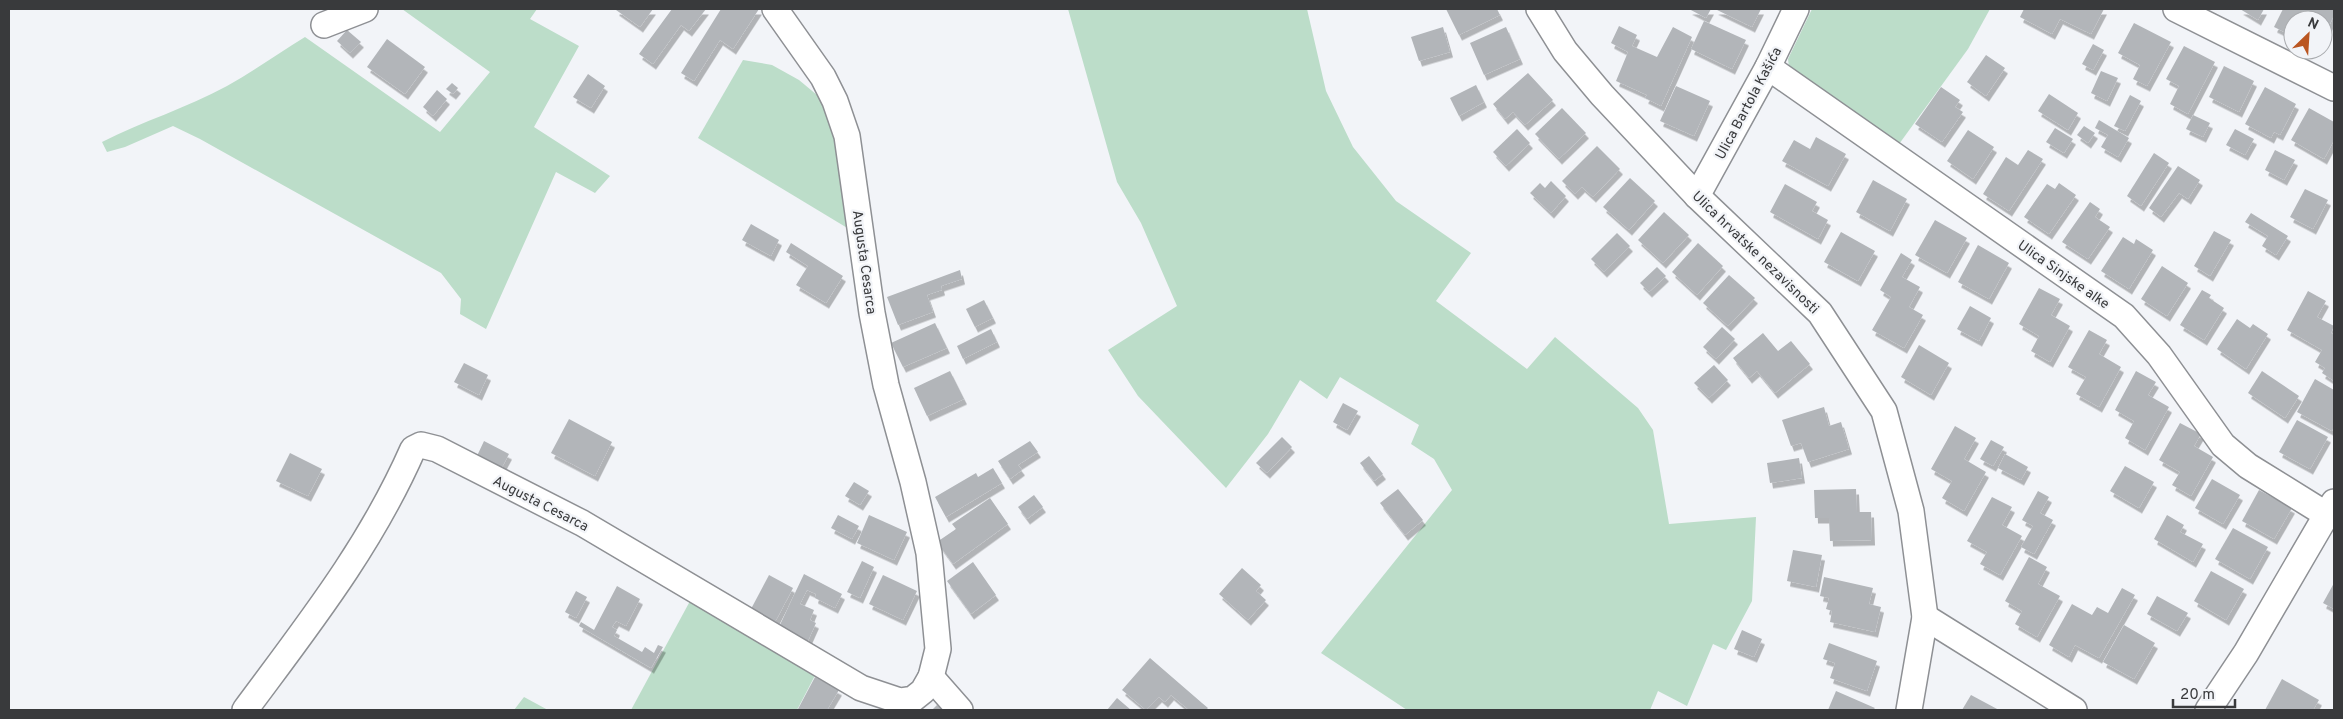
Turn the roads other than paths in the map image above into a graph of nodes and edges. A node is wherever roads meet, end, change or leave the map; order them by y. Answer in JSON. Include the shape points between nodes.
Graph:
{"nodes":[{"id":1,"x":365,"y":9,"type":"edge"},
{"id":2,"x":775,"y":9,"type":"edge"},
{"id":3,"x":1539,"y":9,"type":"edge"},
{"id":4,"x":1796,"y":9,"type":"edge"},
{"id":5,"x":2176,"y":9,"type":"edge"},
{"id":6,"x":324,"y":25,"type":"dead end"},
{"id":7,"x":1768,"y":67,"type":"junction"},
{"id":8,"x":2332,"y":83,"type":"edge"},
{"id":9,"x":1697,"y":196,"type":"junction"},
{"id":10,"x":2330,"y":508,"type":"edge"},
{"id":11,"x":1925,"y":617,"type":"junction"},
{"id":12,"x":931,"y":677,"type":"junction"},
{"id":13,"x":245,"y":710,"type":"edge"},
{"id":14,"x":960,"y":710,"type":"edge"},
{"id":15,"x":1909,"y":710,"type":"edge"},
{"id":16,"x":2074,"y":710,"type":"edge"},
{"id":17,"x":2208,"y":710,"type":"edge"}],
"edges":[{"from":1,"to":6,"type":"street"},
{"from":2,"to":12,"type":"street","name":"Augusta Cesarca","via":[[822,77],[835,101],[847,136],[886,385],[929,553],[938,649]]},
{"from":3,"to":9,"type":"street","name":"Ulica hrvatske nezavisnosti","via":[[1565,52]]},
{"from":4,"to":7,"type":"street","name":"Ulica Bartola Kašića"},
{"from":5,"to":8,"type":"street"},
{"from":7,"to":9,"type":"street","name":"Ulica Bartola Kašića"},
{"from":7,"to":10,"type":"street","name":"Ulica Sinjske alke","via":[[2124,316],[2159,355],[2223,446],[2248,466]]},
{"from":9,"to":11,"type":"street","name":"Ulica hrvatske nezavisnosti","via":[[1820,314],[1884,411],[1911,511]]},
{"from":10,"to":17,"type":"street","via":[[2246,653]]},
{"from":11,"to":15,"type":"street","name":"Ulica hrvatske nezavisnosti"},
{"from":11,"to":16,"type":"street"},
{"from":12,"to":13,"type":"street","name":"Augusta Cesarca","via":[[923,691],[913,699],[900,701],[861,688],[582,523],[437,449],[421,445],[413,449],[371,533],[334,592]]},
{"from":12,"to":14,"type":"street"}]}
